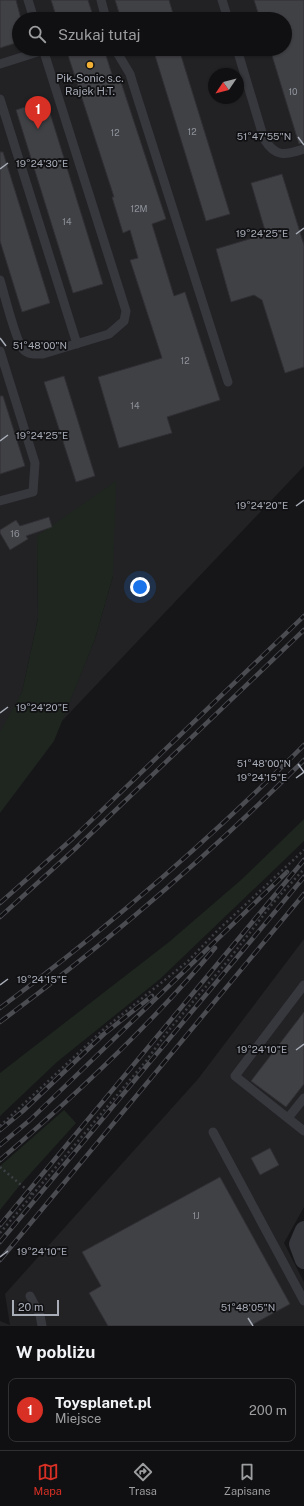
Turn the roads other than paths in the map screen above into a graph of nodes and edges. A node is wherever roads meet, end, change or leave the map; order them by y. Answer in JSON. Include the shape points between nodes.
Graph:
{"nodes":[{"id":1,"x":28,"y":0,"type":"edge"},
{"id":2,"x":101,"y":0,"type":"edge"},
{"id":3,"x":222,"y":0,"type":"edge"},
{"id":4,"x":32,"y":12,"type":"edge"},
{"id":5,"x":104,"y":12,"type":"edge"},
{"id":6,"x":226,"y":12,"type":"edge"},
{"id":7,"x":23,"y":56,"type":"edge"},
{"id":8,"x":45,"y":56,"type":"edge"},
{"id":9,"x":119,"y":56,"type":"edge"},
{"id":10,"x":239,"y":56,"type":"edge"},
{"id":11,"x":0,"y":64,"type":"edge"},
{"id":12,"x":0,"y":99,"type":"edge"},
{"id":13,"x":304,"y":149,"type":"edge"},
{"id":14,"x":0,"y":280,"type":"edge"},
{"id":15,"x":77,"y":344,"type":"junction"},
{"id":16,"x":0,"y":351,"type":"edge"},
{"id":17,"x":228,"y":382,"type":"dead end"},
{"id":18,"x":0,"y":501,"type":"edge"},
{"id":19,"x":304,"y":985,"type":"edge"},
{"id":20,"x":304,"y":1098,"type":"edge"},
{"id":21,"x":288,"y":1118,"type":"junction"},
{"id":22,"x":304,"y":1131,"type":"edge"},
{"id":23,"x":213,"y":1132,"type":"dead end"},
{"id":24,"x":304,"y":1230,"type":"edge"},
{"id":25,"x":304,"y":1260,"type":"edge"},
{"id":26,"x":30,"y":1296,"type":"dead end"},
{"id":27,"x":304,"y":1301,"type":"edge"},
{"id":28,"x":42,"y":1326,"type":"edge"}],
"edges":[{"from":1,"to":4,"type":"lane"},
{"from":2,"to":5,"type":"lane"},
{"from":3,"to":6,"type":"lane"},
{"from":7,"to":11,"type":"lane"},
{"from":8,"to":15,"type":"lane","via":[[126,312],[124,321],[109,334]]},
{"from":9,"to":17,"type":"lane","via":[[130,74]]},
{"from":10,"to":13,"type":"lane","via":[[264,139],[269,147],[278,153],[287,154]]},
{"from":12,"to":15,"type":"lane"},
{"from":14,"to":15,"type":"lane","via":[[23,349],[32,355],[43,354]]},
{"from":16,"to":18,"type":"lane","via":[[35,463],[33,492]]},
{"from":19,"to":21,"type":"lane","via":[[235,1076]]},
{"from":20,"to":21,"type":"lane"},
{"from":21,"to":22,"type":"lane"},
{"from":23,"to":27,"type":"lane"},
{"from":24,"to":25,"type":"street","via":[[298,1244]]},
{"from":26,"to":28,"type":"lane","via":[[40,1315]]}]}
